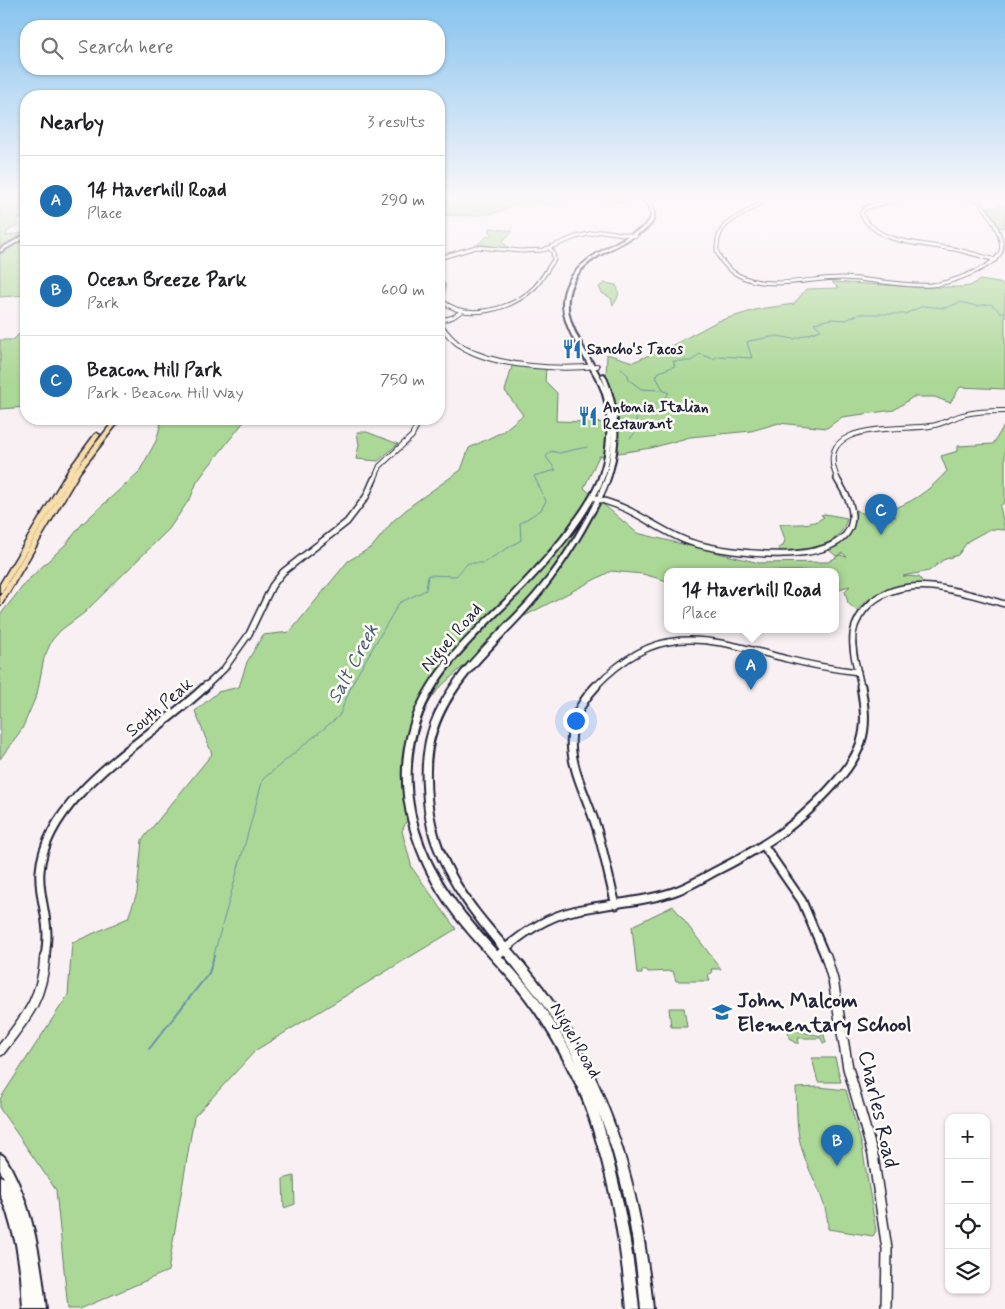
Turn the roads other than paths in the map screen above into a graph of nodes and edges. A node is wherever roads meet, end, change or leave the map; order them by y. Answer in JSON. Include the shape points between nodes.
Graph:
{"nodes":[{"id":1,"x":554,"y":259,"type":"edge"},
{"id":2,"x":598,"y":259,"type":"edge"},
{"id":3,"x":719,"y":259,"type":"edge"},
{"id":4,"x":992,"y":259,"type":"edge"},
{"id":5,"x":995,"y":260,"type":"joint"},
{"id":6,"x":445,"y":304,"type":"edge"},
{"id":7,"x":460,"y":310,"type":"junction"},
{"id":8,"x":445,"y":320,"type":"edge"},
{"id":9,"x":445,"y":329,"type":"edge"},
{"id":10,"x":595,"y":366,"type":"junction"},
{"id":11,"x":1005,"y":411,"type":"edge"},
{"id":12,"x":107,"y":425,"type":"edge"},
{"id":13,"x":113,"y":425,"type":"edge"},
{"id":14,"x":417,"y":425,"type":"edge"},
{"id":15,"x":595,"y":498,"type":"junction"},
{"id":16,"x":32,"y":537,"type":"junction"},
{"id":17,"x":27,"y":559,"type":"junction"},
{"id":18,"x":5,"y":581,"type":"junction"},
{"id":19,"x":0,"y":590,"type":"edge"},
{"id":20,"x":0,"y":602,"type":"edge"},
{"id":21,"x":1005,"y":604,"type":"edge"},
{"id":22,"x":858,"y":672,"type":"junction"},
{"id":23,"x":764,"y":846,"type":"junction"},
{"id":24,"x":616,"y":905,"type":"junction"},
{"id":25,"x":504,"y":949,"type":"junction"},
{"id":26,"x":496,"y":957,"type":"junction"},
{"id":27,"x":0,"y":1052,"type":"edge"},
{"id":28,"x":0,"y":1159,"type":"edge"},
{"id":29,"x":0,"y":1182,"type":"edge"},
{"id":30,"x":17,"y":1205,"type":"junction"},
{"id":31,"x":30,"y":1263,"type":"junction"},
{"id":32,"x":29,"y":1309,"type":"edge"},
{"id":33,"x":40,"y":1309,"type":"edge"},
{"id":34,"x":633,"y":1309,"type":"edge"},
{"id":35,"x":647,"y":1309,"type":"edge"},
{"id":36,"x":886,"y":1309,"type":"edge"}],
"edges":[{"from":1,"to":7,"type":"street","via":[[533,289],[494,310]]},
{"from":2,"to":10,"type":"main road","name":"Niguel Road","via":[[577,280],[571,294],[570,314],[579,340]]},
{"from":3,"to":5,"type":"street","via":[[725,266],[759,280],[798,283],[840,278],[935,284],[950,281]]},
{"from":4,"to":5,"type":"street"},
{"from":6,"to":7,"type":"street"},
{"from":7,"to":8,"type":"street"},
{"from":9,"to":10,"type":"street","via":[[464,348],[486,356],[564,368]]},
{"from":10,"to":15,"type":"main road","name":"Niguel Road","via":[[608,394],[611,433],[611,466]]},
{"from":11,"to":15,"type":"street","via":[[965,414],[934,426],[866,431],[844,439],[837,445],[831,460],[851,505],[851,525],[838,541],[815,552],[785,555],[699,544],[623,507]]},
{"from":12,"to":16,"type":"main road","via":[[72,469]]},
{"from":13,"to":17,"type":"main road","via":[[77,471]]},
{"from":14,"to":27,"type":"street","name":"South Peak","via":[[412,436],[380,466],[366,497],[348,522],[283,572],[272,586],[249,634],[224,669],[191,701],[91,781],[60,816],[40,869],[47,934],[44,972],[33,1008]]},
{"from":15,"to":25,"type":"main road","name":"Niguel Road","via":[[548,582],[452,688],[437,720],[427,755],[431,826],[440,853],[461,894]]},
{"from":15,"to":26,"type":"main road","name":"Niguel Road","via":[[557,550],[442,667],[424,697],[411,731],[407,794],[418,841],[440,888]]},
{"from":16,"to":17,"type":"main road","via":[[34,539],[25,556]]},
{"from":16,"to":18,"type":"main road"},
{"from":17,"to":18,"type":"main road"},
{"from":17,"to":20,"type":"main road"},
{"from":18,"to":19,"type":"main road"},
{"from":21,"to":22,"type":"street","via":[[941,589],[913,588],[886,594],[863,610],[854,628],[853,646]]},
{"from":22,"to":23,"type":"street","via":[[864,716],[859,749],[802,818]]},
{"from":22,"to":24,"type":"street","via":[[801,663],[723,641],[686,639],[665,642],[636,653],[599,684],[579,711],[571,752],[581,792],[596,825]]},
{"from":23,"to":24,"type":"street","via":[[674,892]]},
{"from":23,"to":36,"type":"street","name":"Charles Road","via":[[802,901],[824,951],[832,980],[848,1068],[873,1155],[887,1248]]},
{"from":24,"to":25,"type":"street","via":[[582,909],[555,917],[524,933]]},
{"from":25,"to":26,"type":"street"},
{"from":25,"to":35,"type":"main road","name":"Niguel Road","via":[[555,1015],[589,1076],[608,1123],[633,1216]]},
{"from":26,"to":34,"type":"main road","name":"Niguel Road","via":[[553,1030],[587,1094],[613,1175]]},
{"from":28,"to":30,"type":"main road"},
{"from":29,"to":30,"type":"main road"},
{"from":30,"to":31,"type":"main road","via":[[22,1243]]},
{"from":31,"to":32,"type":"main road"},
{"from":31,"to":33,"type":"main road"}]}
